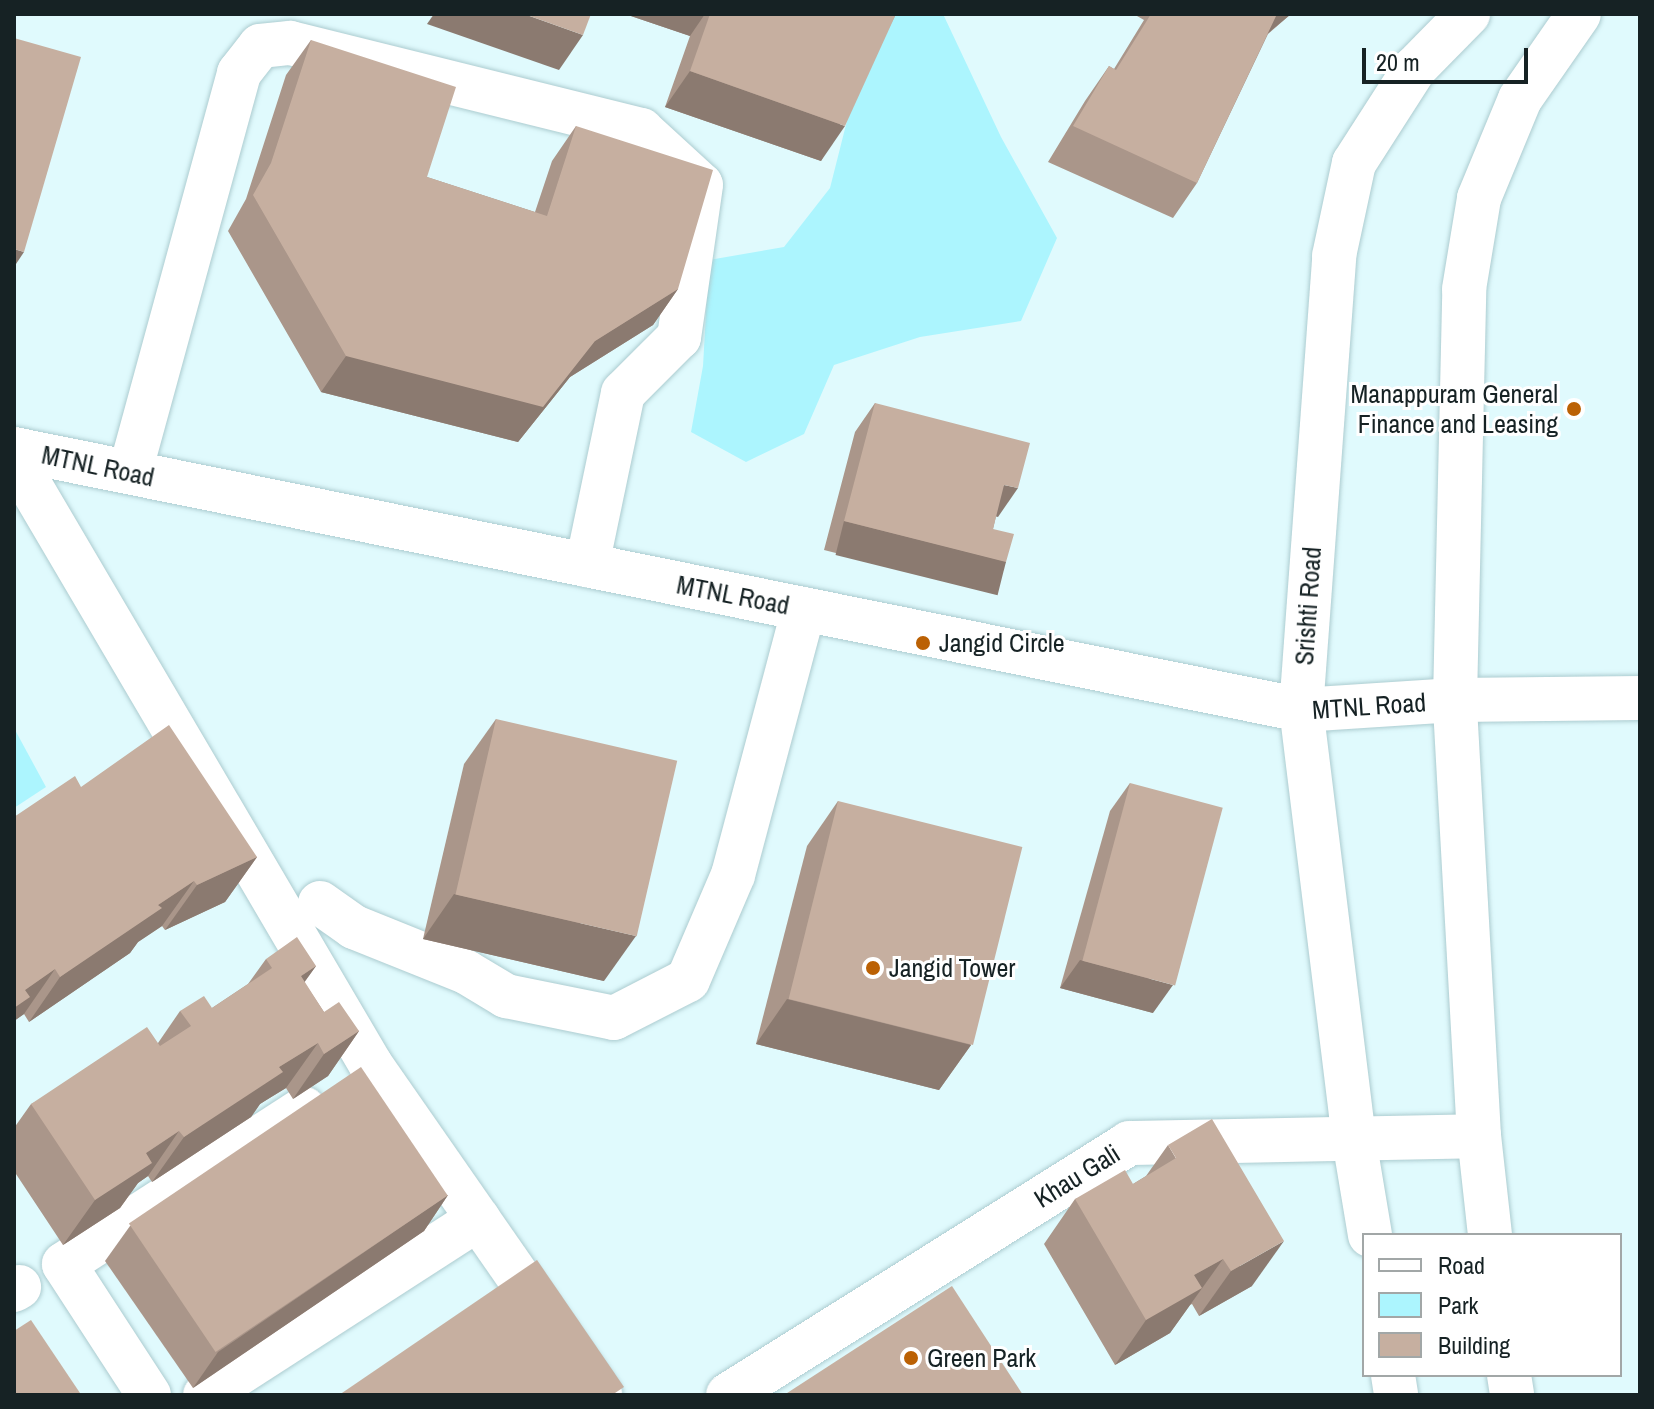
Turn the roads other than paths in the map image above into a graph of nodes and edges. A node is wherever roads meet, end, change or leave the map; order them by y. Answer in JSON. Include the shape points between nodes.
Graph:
{"nodes":[{"id":1,"x":1468,"y":14,"type":"edge"},
{"id":2,"x":1579,"y":14,"type":"edge"},
{"id":3,"x":14,"y":449,"type":"edge"},
{"id":4,"x":14,"y":458,"type":"edge"},
{"id":5,"x":130,"y":472,"type":"junction"},
{"id":6,"x":587,"y":565,"type":"junction"},
{"id":7,"x":804,"y":609,"type":"junction"},
{"id":8,"x":1640,"y":698,"type":"edge"},
{"id":9,"x":1455,"y":700,"type":"junction"},
{"id":10,"x":1301,"y":710,"type":"junction"},
{"id":11,"x":320,"y":903,"type":"dead end"},
{"id":12,"x":371,"y":1065,"type":"junction"},
{"id":13,"x":1479,"y":1136,"type":"junction"},
{"id":14,"x":1354,"y":1139,"type":"junction"},
{"id":15,"x":478,"y":1219,"type":"junction"},
{"id":16,"x":1370,"y":1233,"type":"edge"},
{"id":17,"x":1490,"y":1233,"type":"edge"},
{"id":18,"x":149,"y":1395,"type":"edge"},
{"id":19,"x":205,"y":1395,"type":"edge"},
{"id":20,"x":600,"y":1395,"type":"edge"},
{"id":21,"x":728,"y":1395,"type":"edge"}],
"edges":[{"from":1,"to":10,"type":"street","name":"Srishti Road","via":[[1415,68],[1354,163],[1334,256]]},
{"from":2,"to":9,"type":"street","via":[[1520,99],[1479,198],[1464,289]]},
{"from":3,"to":5,"type":"street","name":"MTNL Road"},
{"from":4,"to":12,"type":"street"},
{"from":5,"to":6,"type":"street","name":"MTNL Road"},
{"from":5,"to":6,"type":"street","via":[[239,73],[260,46],[290,43],[641,130],[701,185],[679,337],[623,393]]},
{"from":6,"to":7,"type":"street","name":"MTNL Road"},
{"from":7,"to":10,"type":"street","name":"MTNL Road"},
{"from":7,"to":11,"type":"street","via":[[733,875],[688,980],[614,1018],[506,996],[466,972],[354,927]]},
{"from":8,"to":9,"type":"street","name":"MTNL Road"},
{"from":9,"to":10,"type":"street","name":"MTNL Road"},
{"from":9,"to":13,"type":"street"},
{"from":10,"to":14,"type":"street","name":"Srishti Road"},
{"from":12,"to":15,"type":"street"},
{"from":12,"to":18,"type":"street","via":[[64,1264]]},
{"from":13,"to":14,"type":"street","name":"Khau Gali"},
{"from":13,"to":17,"type":"street"},
{"from":14,"to":16,"type":"street","name":"Srishti Road"},
{"from":14,"to":21,"type":"street","name":"Khau Gali","via":[[1129,1143]]},
{"from":15,"to":19,"type":"street"},
{"from":15,"to":20,"type":"street"}]}
